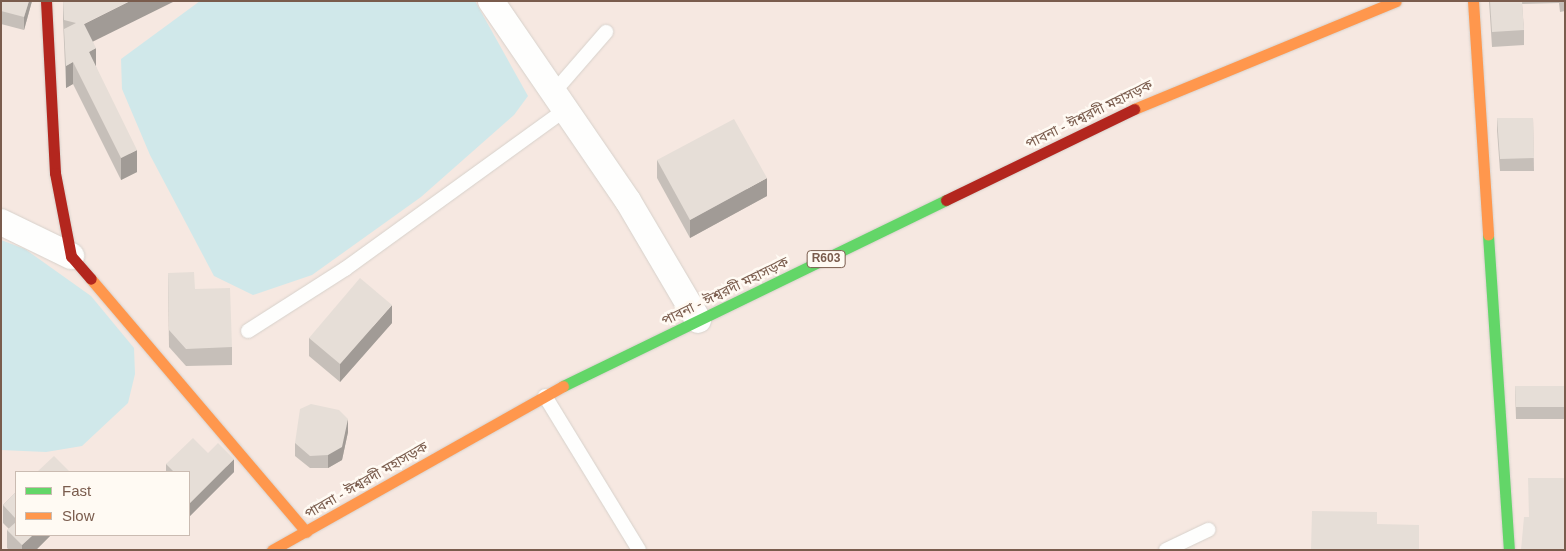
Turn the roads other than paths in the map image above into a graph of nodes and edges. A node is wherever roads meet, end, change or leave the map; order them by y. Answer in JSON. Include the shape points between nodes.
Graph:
{"nodes":[{"id":1,"x":46,"y":1,"type":"edge"},
{"id":2,"x":491,"y":1,"type":"edge"},
{"id":3,"x":1396,"y":1,"type":"edge"},
{"id":4,"x":1473,"y":1,"type":"edge"},
{"id":5,"x":606,"y":32,"type":"dead end"},
{"id":6,"x":559,"y":102,"type":"junction"},
{"id":7,"x":1,"y":222,"type":"edge"},
{"id":8,"x":71,"y":256,"type":"junction"},
{"id":9,"x":698,"y":320,"type":"junction"},
{"id":10,"x":248,"y":331,"type":"dead end"},
{"id":11,"x":545,"y":396,"type":"junction"},
{"id":12,"x":1208,"y":530,"type":"dead end"},
{"id":13,"x":306,"y":532,"type":"junction"},
{"id":14,"x":272,"y":550,"type":"edge"},
{"id":15,"x":638,"y":550,"type":"edge"},
{"id":16,"x":1166,"y":550,"type":"edge"},
{"id":17,"x":1509,"y":550,"type":"edge"}],
"edges":[{"from":1,"to":8,"type":"main road","via":[[55,174]]},
{"from":2,"to":6,"type":"street"},
{"from":3,"to":9,"type":"main road","name":"পাবনা - ঈশ্বরদী মহাসড়ক","number":"R603","via":[[1165,94]]},
{"from":4,"to":17,"type":"main road"},
{"from":5,"to":6,"type":"lane"},
{"from":6,"to":9,"type":"street","via":[[628,201]]},
{"from":6,"to":10,"type":"lane","via":[[345,269]]},
{"from":7,"to":8,"type":"street"},
{"from":8,"to":13,"type":"main road"},
{"from":9,"to":11,"type":"main road","name":"পাবনা - ঈশ্বরদী মহাসড়ক","number":"R603"},
{"from":11,"to":13,"type":"main road","name":"পাবনা - ঈশ্বরদী মহাসড়ক","number":"R603"},
{"from":11,"to":15,"type":"lane"},
{"from":12,"to":16,"type":"lane"},
{"from":13,"to":14,"type":"main road","name":"পাবনা - ঈশ্বরদী মহাসড়ক","number":"R603"}]}
